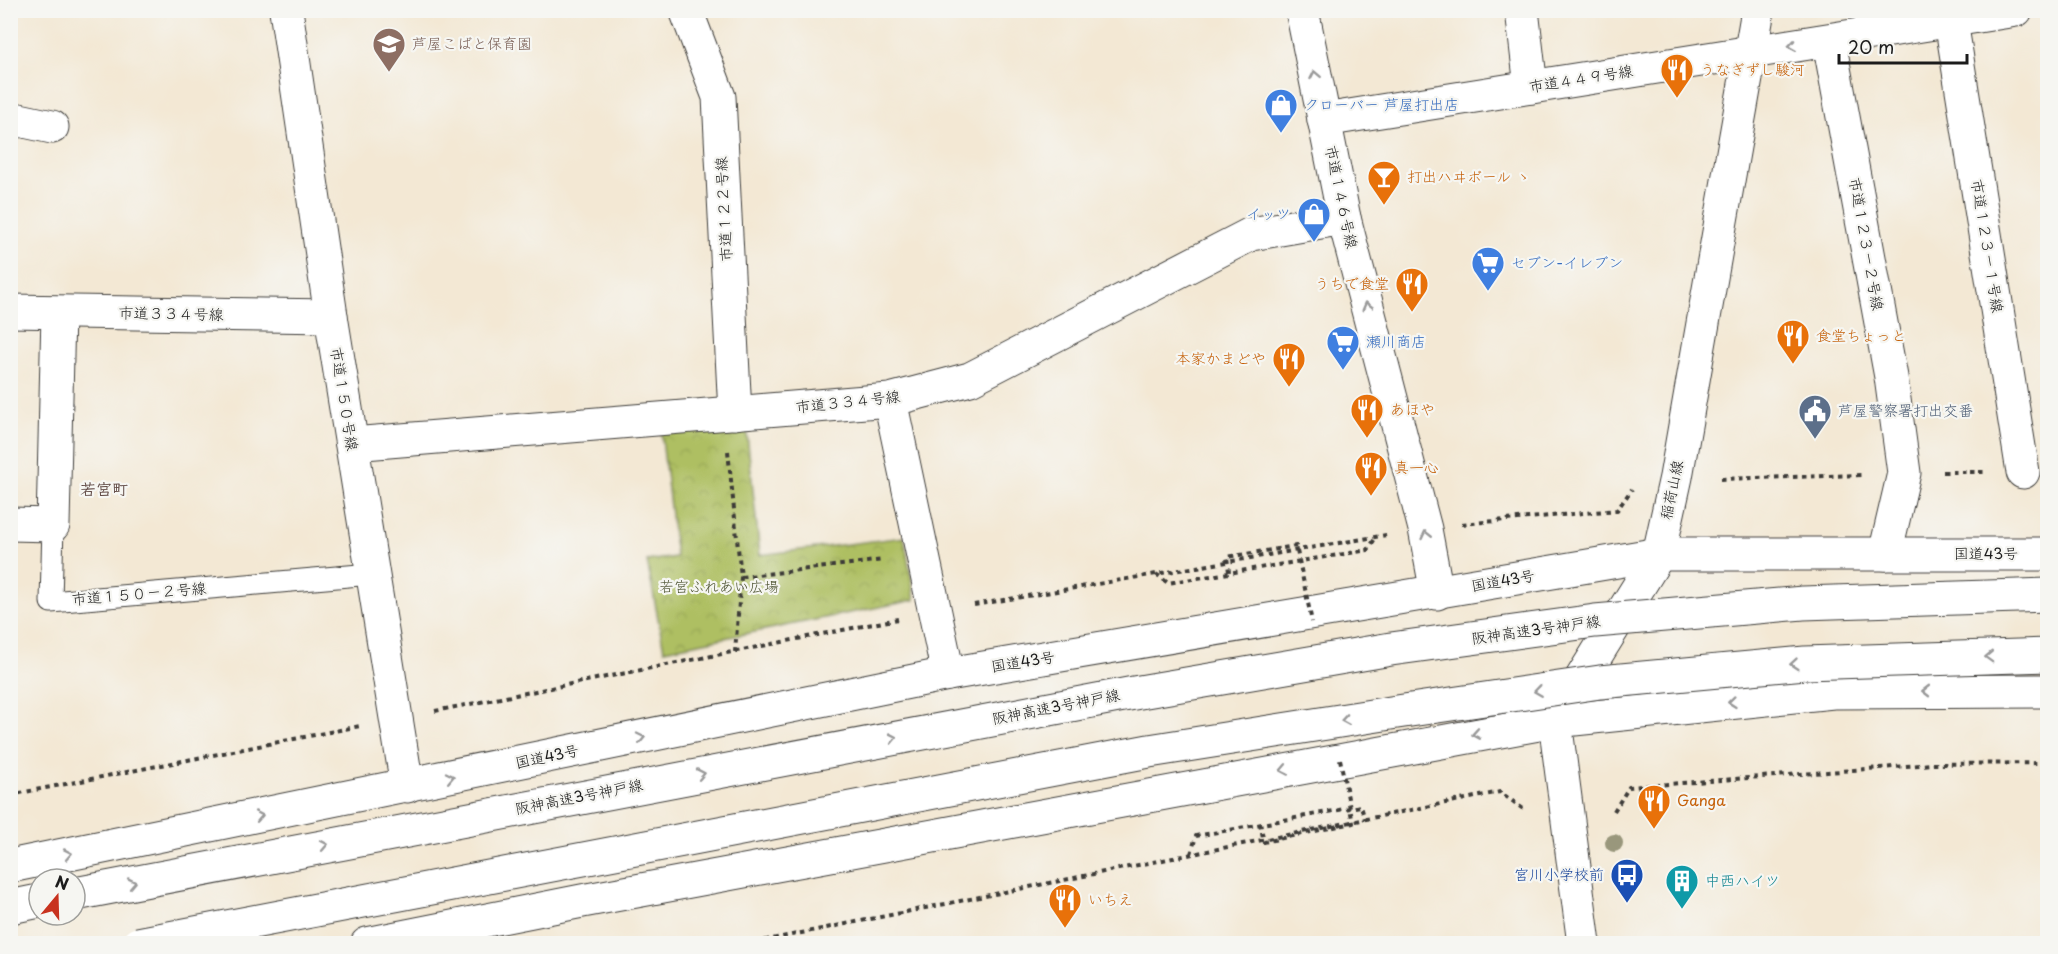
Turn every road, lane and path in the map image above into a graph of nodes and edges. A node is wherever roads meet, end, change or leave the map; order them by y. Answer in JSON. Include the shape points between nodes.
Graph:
{"nodes":[{"id":1,"x":286,"y":10,"type":"edge"},
{"id":2,"x":687,"y":10,"type":"edge"},
{"id":3,"x":1302,"y":10,"type":"edge"},
{"id":4,"x":1522,"y":10,"type":"edge"},
{"id":5,"x":1758,"y":10,"type":"edge"},
{"id":6,"x":2016,"y":10,"type":"edge"},
{"id":7,"x":1951,"y":21,"type":"junction"},
{"id":8,"x":1829,"y":41,"type":"junction"},
{"id":9,"x":1751,"y":53,"type":"junction"},
{"id":10,"x":1531,"y":87,"type":"junction"},
{"id":11,"x":10,"y":117,"type":"edge"},
{"id":12,"x":1324,"y":120,"type":"junction"},
{"id":13,"x":52,"y":127,"type":"dead end"},
{"id":14,"x":1344,"y":218,"type":"junction"},
{"id":15,"x":10,"y":311,"type":"edge"},
{"id":16,"x":58,"y":313,"type":"junction"},
{"id":17,"x":331,"y":316,"type":"junction"},
{"id":18,"x":890,"y":400,"type":"junction"},
{"id":19,"x":731,"y":427,"type":"junction"},
{"id":20,"x":352,"y":444,"type":"junction"},
{"id":21,"x":2023,"y":472,"type":"dead end"},
{"id":22,"x":1637,"y":481,"type":"dead end"},
{"id":23,"x":10,"y":524,"type":"edge"},
{"id":24,"x":53,"y":525,"type":"junction"},
{"id":25,"x":1425,"y":529,"type":"junction"},
{"id":26,"x":1376,"y":537,"type":"junction"},
{"id":27,"x":1659,"y":554,"type":"junction"},
{"id":28,"x":1885,"y":554,"type":"junction"},
{"id":29,"x":2048,"y":554,"type":"edge"},
{"id":30,"x":922,"y":555,"type":"junction"},
{"id":31,"x":1227,"y":556,"type":"dead end"},
{"id":32,"x":1229,"y":572,"type":"junction"},
{"id":33,"x":371,"y":574,"type":"junction"},
{"id":34,"x":1156,"y":574,"type":"junction"},
{"id":35,"x":741,"y":578,"type":"junction"},
{"id":36,"x":1437,"y":593,"type":"junction"},
{"id":37,"x":2048,"y":596,"type":"edge"},
{"id":38,"x":934,"y":612,"type":"junction"},
{"id":39,"x":735,"y":652,"type":"junction"},
{"id":40,"x":2048,"y":655,"type":"edge"},
{"id":41,"x":948,"y":674,"type":"junction"},
{"id":42,"x":2048,"y":691,"type":"edge"},
{"id":43,"x":394,"y":720,"type":"junction"},
{"id":44,"x":1555,"y":721,"type":"junction"},
{"id":45,"x":2048,"y":763,"type":"edge"},
{"id":46,"x":407,"y":786,"type":"junction"},
{"id":47,"x":10,"y":795,"type":"edge"},
{"id":48,"x":1614,"y":811,"type":"dead end"},
{"id":49,"x":1533,"y":815,"type":"dead end"},
{"id":50,"x":1365,"y":820,"type":"junction"},
{"id":51,"x":1191,"y":854,"type":"junction"},
{"id":52,"x":10,"y":866,"type":"edge"},
{"id":53,"x":87,"y":892,"type":"edge"},
{"id":54,"x":27,"y":903,"type":"edge"},
{"id":55,"x":10,"y":907,"type":"edge"},
{"id":56,"x":430,"y":937,"type":"edge"},
{"id":57,"x":138,"y":944,"type":"edge"},
{"id":58,"x":367,"y":944,"type":"edge"},
{"id":59,"x":747,"y":944,"type":"edge"},
{"id":60,"x":1584,"y":944,"type":"edge"}],
"edges":[{"from":1,"to":17,"type":"main road","name":"市道１５０号線"},
{"from":2,"to":19,"type":"main road","name":"市道１２２号線","via":[[719,97]]},
{"from":12,"to":3,"type":"main road","name":"市道１４６号線","one_way":true},
{"from":4,"to":10,"type":"main road"},
{"from":5,"to":9,"type":"main road","name":"稲荷山線"},
{"from":6,"to":7,"type":"main road","name":"市道４４９号線"},
{"from":7,"to":8,"type":"main road","name":"市道４４９号線"},
{"from":7,"to":21,"type":"main road","name":"市道１２３－１号線"},
{"from":8,"to":9,"type":"main road","name":"市道４４９号線","one_way":true},
{"from":8,"to":28,"type":"main road","name":"市道１２３－２号線","via":[[1891,377],[1904,473]]},
{"from":9,"to":10,"type":"main road","name":"市道４４９号線"},
{"from":9,"to":27,"type":"main road","name":"稲荷山線"},
{"from":10,"to":12,"type":"main road","name":"市道４４９号線"},
{"from":11,"to":13,"type":"main road"},
{"from":12,"to":14,"type":"main road","name":"市道１４６号線"},
{"from":14,"to":18,"type":"main road","name":"市道３３４号線","via":[[1251,234],[970,379]]},
{"from":25,"to":14,"type":"main road","name":"市道１４６号線","one_way":true},
{"from":15,"to":16,"type":"main road","name":"市道３３４号線"},
{"from":16,"to":17,"type":"main road","name":"市道３３４号線"},
{"from":16,"to":24,"type":"main road","name":"市道１５０－２号線"},
{"from":17,"to":20,"type":"main road","name":"市道１５０号線"},
{"from":18,"to":19,"type":"main road","name":"市道３３４号線"},
{"from":18,"to":30,"type":"main road"},
{"from":19,"to":20,"type":"main road","name":"市道３３４号線"},
{"from":19,"to":35,"type":"path"},
{"from":20,"to":33,"type":"main road","name":"市道１５０号線"},
{"from":22,"to":25,"type":"path","via":[[1617,510]]},
{"from":23,"to":24,"type":"main road"},
{"from":24,"to":33,"type":"lane","name":"市道１５０－２号線","via":[[51,602]]},
{"from":25,"to":26,"type":"path"},
{"from":36,"to":25,"type":"main road","name":"市道１４６号線","one_way":true},
{"from":26,"to":32,"type":"path","via":[[1368,550]]},
{"from":26,"to":34,"type":"path"},
{"from":27,"to":28,"type":"main road","name":"国道43号"},
{"from":27,"to":36,"type":"main road","name":"国道43号"},
{"from":27,"to":44,"type":"main road","name":"稲荷山線"},
{"from":28,"to":29,"type":"main road","name":"国道43号"},
{"from":30,"to":35,"type":"path"},
{"from":30,"to":38,"type":"main road"},
{"from":31,"to":32,"type":"path","bridge":true},
{"from":32,"to":34,"type":"path","via":[[1168,583]]},
{"from":33,"to":43,"type":"main road","name":"市道１５０号線"},
{"from":34,"to":38,"type":"path"},
{"from":35,"to":39,"type":"path"},
{"from":36,"to":41,"type":"main road","name":"国道43号"},
{"from":53,"to":37,"type":"main road","name":"阪神高速3号神戸線","one_way":true,"bridge":true,"via":[[1123,695],[1391,649],[1595,621],[1803,603]]},
{"from":38,"to":39,"type":"path"},
{"from":38,"to":41,"type":"main road"},
{"from":39,"to":43,"type":"path"},
{"from":40,"to":57,"type":"main road","one_way":true,"bridge":true,"via":[[1805,663],[1600,682],[1397,712],[1149,751]]},
{"from":46,"to":41,"type":"main road","name":"国道43号","one_way":true},
{"from":42,"to":44,"type":"main road","one_way":true,"via":[[1833,692]]},
{"from":43,"to":46,"type":"main road","name":"市道１５０号線"},
{"from":43,"to":47,"type":"path"},
{"from":44,"to":56,"type":"main road","one_way":true},
{"from":44,"to":60,"type":"main road"},
{"from":45,"to":48,"type":"path","via":[[1933,764],[1629,787]]},
{"from":52,"to":46,"type":"main road","name":"国道43号","one_way":true},
{"from":49,"to":50,"type":"path","via":[[1500,792]]},
{"from":50,"to":51,"type":"path"},
{"from":50,"to":51,"type":"path","bridge":true,"via":[[1361,806],[1196,836]]},
{"from":51,"to":59,"type":"path"},
{"from":54,"to":55,"type":"main road"},
{"from":56,"to":58,"type":"main road"}]}
